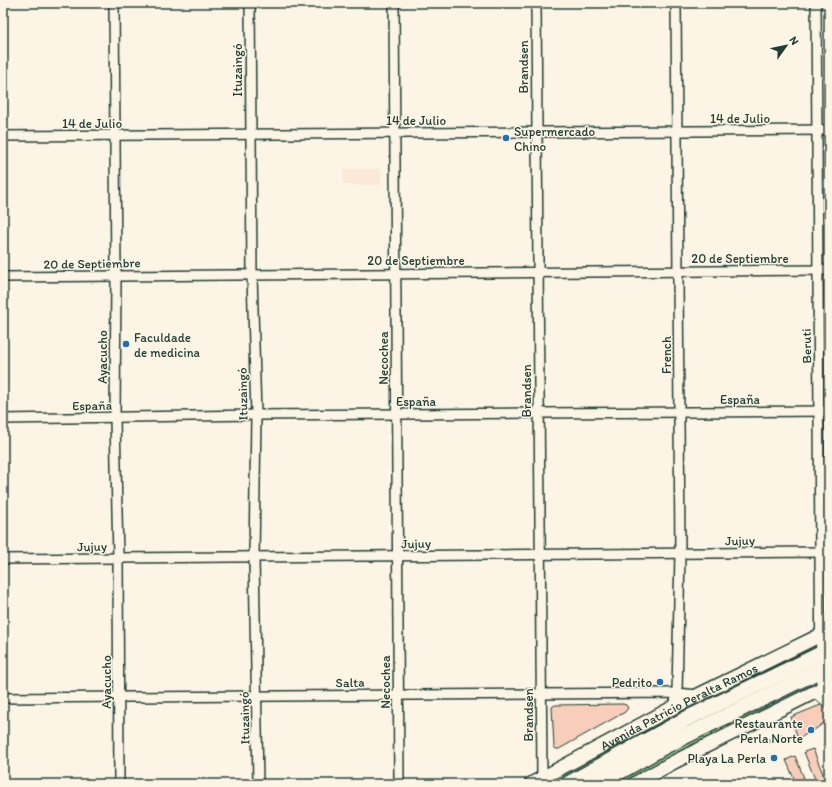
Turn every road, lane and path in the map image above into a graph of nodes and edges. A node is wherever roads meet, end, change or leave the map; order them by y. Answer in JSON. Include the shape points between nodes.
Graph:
{"nodes":[{"id":1,"x":114,"y":3,"type":"edge"},
{"id":2,"x":250,"y":3,"type":"edge"},
{"id":3,"x":394,"y":3,"type":"edge"},
{"id":4,"x":536,"y":3,"type":"edge"},
{"id":5,"x":676,"y":3,"type":"edge"},
{"id":6,"x":816,"y":3,"type":"edge"},
{"id":7,"x":816,"y":130,"type":"junction"},
{"id":8,"x":829,"y":130,"type":"edge"},
{"id":9,"x":677,"y":131,"type":"junction"},
{"id":10,"x":537,"y":132,"type":"junction"},
{"id":11,"x":395,"y":133,"type":"junction"},
{"id":12,"x":251,"y":134,"type":"junction"},
{"id":13,"x":3,"y":136,"type":"edge"},
{"id":14,"x":115,"y":136,"type":"junction"},
{"id":15,"x":818,"y":270,"type":"junction"},
{"id":16,"x":829,"y":270,"type":"edge"},
{"id":17,"x":678,"y":271,"type":"junction"},
{"id":18,"x":538,"y":272,"type":"junction"},
{"id":19,"x":396,"y":273,"type":"junction"},
{"id":20,"x":252,"y":274,"type":"junction"},
{"id":21,"x":116,"y":276,"type":"junction"},
{"id":22,"x":3,"y":277,"type":"edge"},
{"id":23,"x":819,"y":411,"type":"junction"},
{"id":24,"x":829,"y":411,"type":"edge"},
{"id":25,"x":679,"y":412,"type":"junction"},
{"id":26,"x":539,"y":413,"type":"junction"},
{"id":27,"x":256,"y":415,"type":"junction"},
{"id":28,"x":396,"y":415,"type":"junction"},
{"id":29,"x":3,"y":418,"type":"edge"},
{"id":30,"x":115,"y":418,"type":"junction"},
{"id":31,"x":824,"y":552,"type":"edge"},
{"id":32,"x":680,"y":553,"type":"junction"},
{"id":33,"x":540,"y":555,"type":"junction"},
{"id":34,"x":397,"y":556,"type":"junction"},
{"id":35,"x":254,"y":557,"type":"junction"},
{"id":36,"x":118,"y":558,"type":"junction"},
{"id":37,"x":3,"y":560,"type":"edge"},
{"id":38,"x":825,"y":633,"type":"edge"},
{"id":39,"x":825,"y":660,"type":"edge"},
{"id":40,"x":822,"y":689,"type":"edge"},
{"id":41,"x":677,"y":693,"type":"junction"},
{"id":42,"x":541,"y":694,"type":"junction"},
{"id":43,"x":398,"y":695,"type":"junction"},
{"id":44,"x":698,"y":695,"type":"junction"},
{"id":45,"x":256,"y":696,"type":"junction"},
{"id":46,"x":119,"y":697,"type":"junction"},
{"id":47,"x":3,"y":698,"type":"edge"},
{"id":48,"x":829,"y":704,"type":"edge"},
{"id":49,"x":674,"y":707,"type":"junction"},
{"id":50,"x":536,"y":781,"type":"edge"},
{"id":51,"x":119,"y":784,"type":"edge"},
{"id":52,"x":258,"y":784,"type":"edge"},
{"id":53,"x":399,"y":784,"type":"edge"},
{"id":54,"x":568,"y":784,"type":"edge"},
{"id":55,"x":598,"y":784,"type":"edge"},
{"id":56,"x":634,"y":784,"type":"edge"}],
"edges":[{"from":1,"to":14,"type":"street","name":"Ayacucho"},
{"from":2,"to":12,"type":"street","name":"Ituzaingó"},
{"from":3,"to":11,"type":"street","name":"Necochea"},
{"from":4,"to":10,"type":"street","name":"Brandsen"},
{"from":5,"to":9,"type":"street","name":"French"},
{"from":6,"to":7,"type":"street","name":"Beruti"},
{"from":7,"to":8,"type":"street","name":"14 de Julio"},
{"from":7,"to":9,"type":"street","name":"14 de Julio"},
{"from":7,"to":15,"type":"street","name":"Beruti"},
{"from":9,"to":10,"type":"street","name":"14 de Julio"},
{"from":9,"to":17,"type":"street","name":"French"},
{"from":10,"to":11,"type":"street","name":"14 de Julio"},
{"from":10,"to":18,"type":"street","name":"Brandsen"},
{"from":11,"to":12,"type":"street","name":"14 de Julio"},
{"from":11,"to":19,"type":"street","name":"Necochea"},
{"from":12,"to":14,"type":"street","name":"14 de Julio"},
{"from":12,"to":20,"type":"street","name":"Ituzaingó"},
{"from":13,"to":14,"type":"street","name":"14 de Julio"},
{"from":14,"to":21,"type":"street","name":"Ayacucho"},
{"from":15,"to":16,"type":"street","name":"20 de Septiembre"},
{"from":15,"to":17,"type":"street","name":"20 de Septiembre"},
{"from":15,"to":23,"type":"street","name":"Beruti"},
{"from":17,"to":18,"type":"street","name":"20 de Septiembre"},
{"from":17,"to":25,"type":"street","name":"French"},
{"from":18,"to":19,"type":"street","name":"20 de Septiembre"},
{"from":18,"to":26,"type":"street","name":"Brandsen"},
{"from":19,"to":20,"type":"street","name":"20 de Septiembre"},
{"from":19,"to":28,"type":"street","name":"Necochea"},
{"from":20,"to":21,"type":"street","name":"20 de Septiembre"},
{"from":20,"to":27,"type":"street","name":"Ituzaingó"},
{"from":21,"to":22,"type":"street","name":"20 de Septiembre"},
{"from":21,"to":30,"type":"street","name":"Ayacucho"},
{"from":23,"to":24,"type":"street","name":"España"},
{"from":23,"to":25,"type":"street","name":"España"},
{"from":23,"to":31,"type":"street","name":"Beruti"},
{"from":25,"to":26,"type":"street","name":"España"},
{"from":25,"to":32,"type":"street","name":"French"},
{"from":26,"to":28,"type":"street","name":"España"},
{"from":26,"to":33,"type":"street","name":"Brandsen"},
{"from":27,"to":28,"type":"street","name":"España"},
{"from":27,"to":30,"type":"street","name":"España"},
{"from":27,"to":35,"type":"street","name":"Ituzaingó"},
{"from":28,"to":34,"type":"street","name":"Necochea"},
{"from":29,"to":30,"type":"street","name":"España"},
{"from":30,"to":36,"type":"street","name":"Ayacucho"},
{"from":31,"to":32,"type":"street","name":"Jujuy"},
{"from":31,"to":38,"type":"street","name":"Beruti"},
{"from":32,"to":33,"type":"street","name":"Jujuy"},
{"from":32,"to":41,"type":"street","name":"French"},
{"from":33,"to":34,"type":"street","name":"Jujuy"},
{"from":33,"to":42,"type":"street","name":"Brandsen"},
{"from":34,"to":35,"type":"street","name":"Jujuy"},
{"from":34,"to":43,"type":"street","name":"Necochea"},
{"from":35,"to":36,"type":"street","name":"Jujuy"},
{"from":35,"to":45,"type":"street","name":"Ituzaingó"},
{"from":36,"to":37,"type":"street","name":"Jujuy"},
{"from":36,"to":46,"type":"street","name":"Ayacucho"},
{"from":38,"to":39,"type":"street","name":"Beruti"},
{"from":38,"to":44,"type":"main road","name":"Avenida Patricio Peralta Ramos"},
{"from":39,"to":40,"type":"street","name":"Beruti"},
{"from":39,"to":54,"type":"main road","name":"Avenida Patricio Peralta Ramos","via":[[686,719]]},
{"from":39,"to":55,"type":"main road"},
{"from":40,"to":48,"type":"street"},
{"from":40,"to":56,"type":"main road"},
{"from":41,"to":42,"type":"street","name":"Salta"},
{"from":41,"to":44,"type":"street","name":"Salta"},
{"from":41,"to":49,"type":"street","name":"French"},
{"from":42,"to":43,"type":"street","name":"Salta"},
{"from":42,"to":50,"type":"street","name":"Brandsen"},
{"from":43,"to":45,"type":"street","name":"Salta"},
{"from":43,"to":53,"type":"street","name":"Necochea"},
{"from":44,"to":49,"type":"main road","name":"Avenida Patricio Peralta Ramos"},
{"from":45,"to":46,"type":"street","name":"Salta"},
{"from":45,"to":52,"type":"street","name":"Ituzaingó"},
{"from":46,"to":47,"type":"street","name":"Salta"},
{"from":46,"to":51,"type":"street","name":"Ayacucho"},
{"from":49,"to":50,"type":"main road","name":"Avenida Patricio Peralta Ramos"}]}
